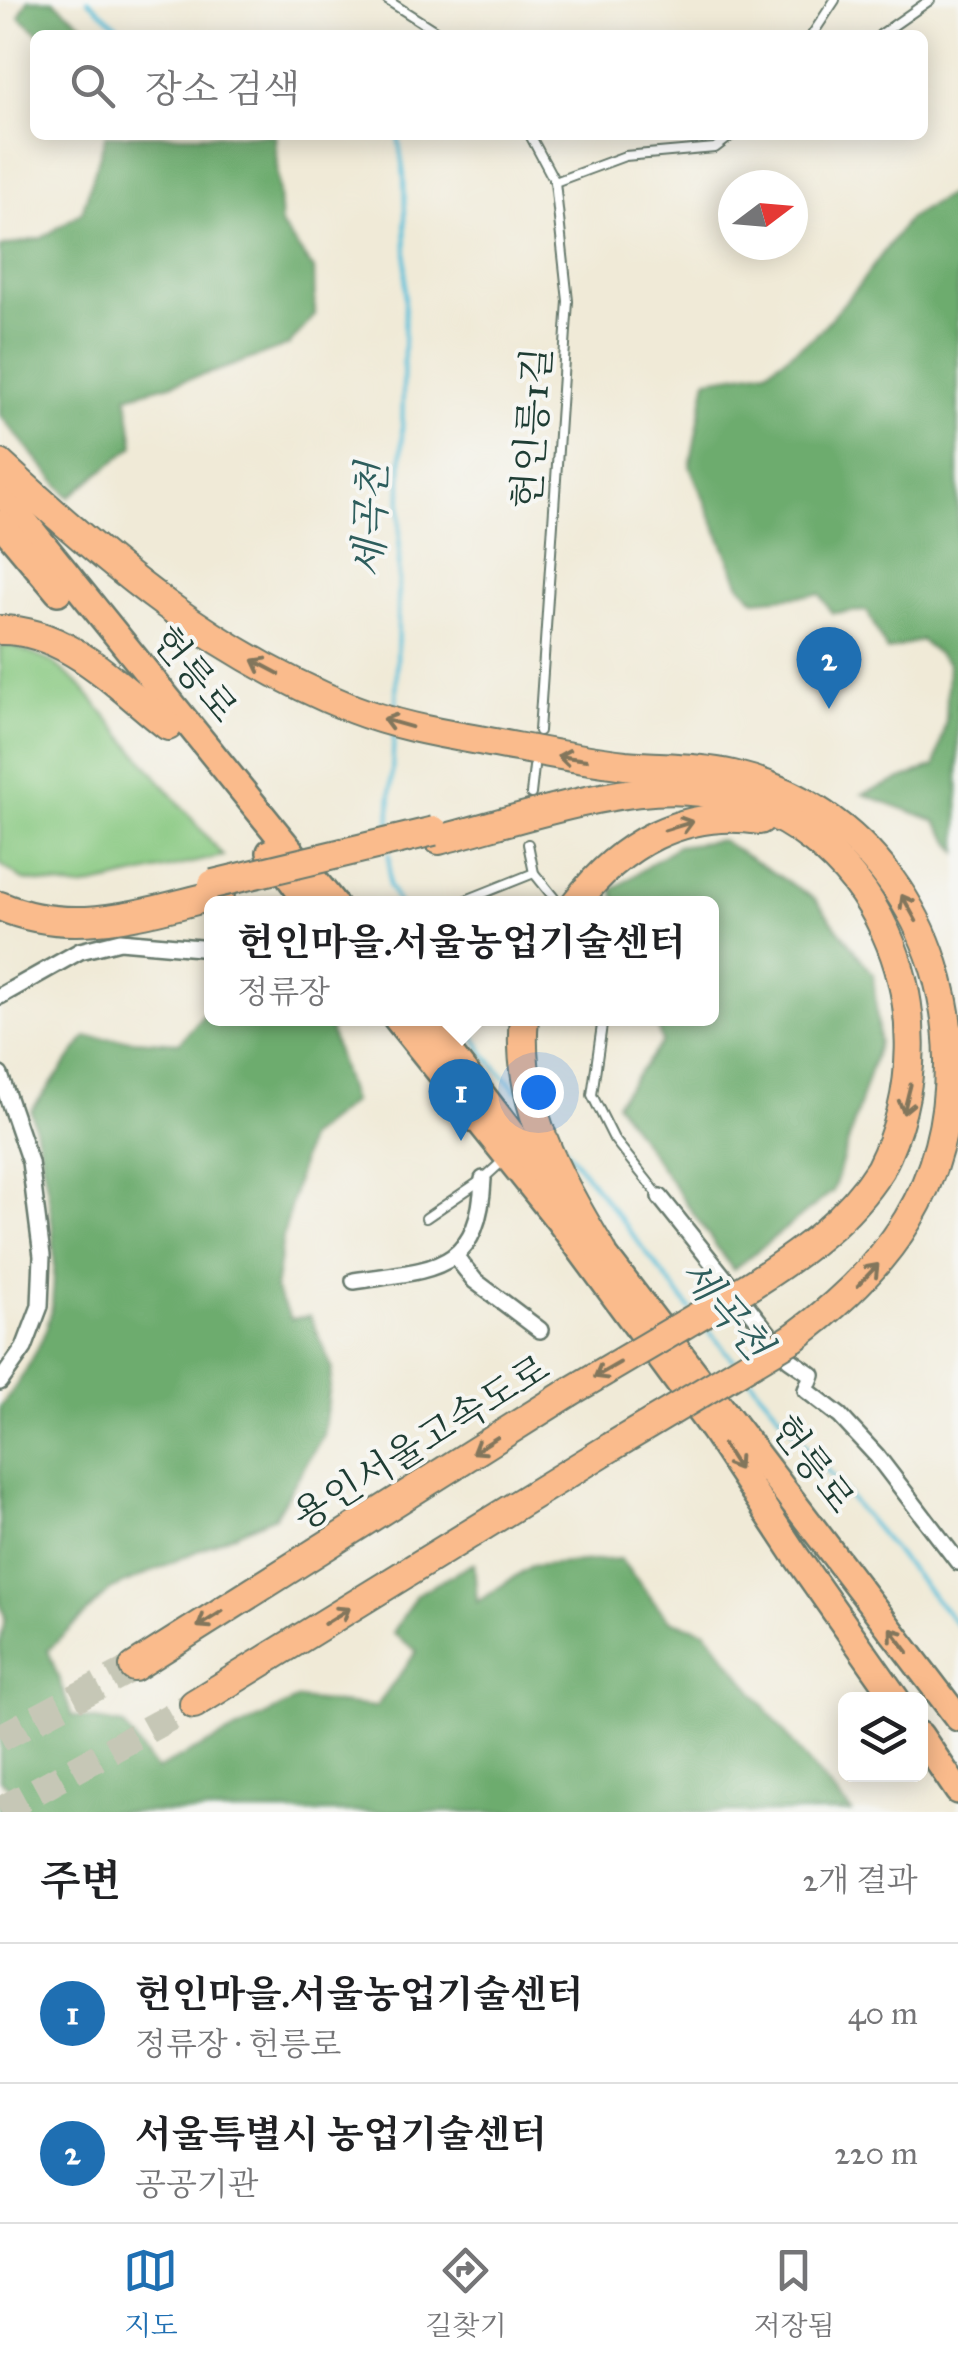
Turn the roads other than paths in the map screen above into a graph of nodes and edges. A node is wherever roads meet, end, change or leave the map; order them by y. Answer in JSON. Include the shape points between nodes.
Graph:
{"nodes":[{"id":1,"x":387,"y":0,"type":"edge"},
{"id":2,"x":835,"y":0,"type":"edge"},
{"id":3,"x":930,"y":0,"type":"edge"},
{"id":4,"x":434,"y":30,"type":"edge"},
{"id":5,"x":815,"y":30,"type":"edge"},
{"id":6,"x":887,"y":30,"type":"edge"},
{"id":7,"x":533,"y":140,"type":"edge"},
{"id":8,"x":725,"y":140,"type":"edge"},
{"id":9,"x":555,"y":182,"type":"junction"},
{"id":10,"x":0,"y":464,"type":"edge"},
{"id":11,"x":0,"y":492,"type":"edge"},
{"id":12,"x":0,"y":523,"type":"edge"},
{"id":13,"x":0,"y":630,"type":"edge"},
{"id":14,"x":168,"y":726,"type":"junction"},
{"id":15,"x":539,"y":730,"type":"dead end"},
{"id":16,"x":534,"y":767,"type":"dead end"},
{"id":17,"x":531,"y":794,"type":"dead end"},
{"id":18,"x":804,"y":817,"type":"junction"},
{"id":19,"x":528,"y":844,"type":"dead end"},
{"id":20,"x":534,"y":873,"type":"junction"},
{"id":21,"x":217,"y":889,"type":"junction"},
{"id":22,"x":0,"y":894,"type":"edge"},
{"id":23,"x":303,"y":896,"type":"edge"},
{"id":24,"x":328,"y":896,"type":"edge"},
{"id":25,"x":476,"y":896,"type":"edge"},
{"id":26,"x":553,"y":896,"type":"edge"},
{"id":27,"x":581,"y":896,"type":"edge"},
{"id":28,"x":0,"y":906,"type":"edge"},
{"id":29,"x":204,"y":948,"type":"edge"},
{"id":30,"x":0,"y":996,"type":"edge"},
{"id":31,"x":402,"y":1026,"type":"edge"},
{"id":32,"x":428,"y":1026,"type":"edge"},
{"id":33,"x":524,"y":1026,"type":"edge"},
{"id":34,"x":603,"y":1026,"type":"edge"},
{"id":35,"x":0,"y":1075,"type":"edge"},
{"id":36,"x":507,"y":1157,"type":"junction"},
{"id":37,"x":483,"y":1179,"type":"junction"},
{"id":38,"x":660,"y":1196,"type":"joint"},
{"id":39,"x":426,"y":1218,"type":"dead end"},
{"id":40,"x":602,"y":1251,"type":"junction"},
{"id":41,"x":456,"y":1256,"type":"junction"},
{"id":42,"x":354,"y":1282,"type":"dead end"},
{"id":43,"x":540,"y":1330,"type":"dead end"},
{"id":44,"x":0,"y":1382,"type":"edge"},
{"id":45,"x":958,"y":1562,"type":"edge"},
{"id":46,"x":134,"y":1667,"type":"tunnel mouth"},
{"id":47,"x":890,"y":1692,"type":"edge"},
{"id":48,"x":194,"y":1704,"type":"tunnel mouth"},
{"id":49,"x":958,"y":1718,"type":"edge"},
{"id":50,"x":928,"y":1747,"type":"edge"},
{"id":51,"x":958,"y":1791,"type":"edge"}],
"edges":[{"from":1,"to":4,"type":"lane"},
{"from":2,"to":5,"type":"lane"},
{"from":3,"to":6,"type":"lane"},
{"from":7,"to":9,"type":"lane","name":"헌인릉1길"},
{"from":8,"to":9,"type":"lane","via":[[715,148],[625,156]]},
{"from":9,"to":15,"type":"lane","name":"헌인릉1길","via":[[568,301]]},
{"from":18,"to":10,"type":"highway","one_way":true,"via":[[733,775],[543,754],[354,709],[238,652],[150,594]]},
{"from":11,"to":24,"type":"main road","name":"헌릉로"},
{"from":12,"to":14,"type":"main road","name":"헌릉로"},
{"from":13,"to":14,"type":"highway","via":[[40,634],[66,646]]},
{"from":14,"to":23,"type":"main road","name":"헌릉로"},
{"from":16,"to":17,"type":"lane"},
{"from":18,"to":21,"type":"highway","via":[[700,792],[612,796]]},
{"from":27,"to":18,"type":"highway","one_way":true,"via":[[627,850],[682,825]]},
{"from":18,"to":46,"type":"highway","name":"용인서울고속도로","one_way":true,"bridge":true,"via":[[855,873],[896,938],[912,990],[909,1095],[894,1140],[858,1201],[751,1285]]},
{"from":48,"to":18,"type":"highway","one_way":true,"bridge":true,"via":[[793,1338],[863,1282],[909,1221],[946,1115],[949,1042],[941,989],[915,918],[887,873],[853,836]]},
{"from":19,"to":20,"type":"lane"},
{"from":20,"to":25,"type":"lane"},
{"from":20,"to":26,"type":"lane"},
{"from":21,"to":22,"type":"highway","via":[[92,908],[42,906]]},
{"from":21,"to":28,"type":"highway","via":[[118,918],[78,922],[42,920]]},
{"from":29,"to":30,"type":"street","via":[[120,941],[80,951]]},
{"from":31,"to":36,"type":"main road","name":"헌릉로"},
{"from":32,"to":40,"type":"main road","name":"헌릉로"},
{"from":33,"to":40,"type":"highway","via":[[525,1075],[536,1121]]},
{"from":34,"to":38,"type":"lane","via":[[592,1094],[614,1139]]},
{"from":35,"to":44,"type":"street","via":[[30,1162],[42,1256],[40,1306],[24,1348]]},
{"from":36,"to":37,"type":"lane"},
{"from":36,"to":47,"type":"main road","name":"헌릉로","one_way":true,"via":[[714,1430]]},
{"from":37,"to":39,"type":"lane"},
{"from":37,"to":41,"type":"street","via":[[475,1226]]},
{"from":38,"to":45,"type":"street","via":[[789,1358],[812,1375],[806,1390],[878,1456]]},
{"from":49,"to":40,"type":"main road","name":"헌릉로","one_way":true},
{"from":41,"to":42,"type":"street","via":[[418,1272]]},
{"from":41,"to":43,"type":"street","via":[[475,1281]]},
{"from":50,"to":51,"type":"main road"}]}
